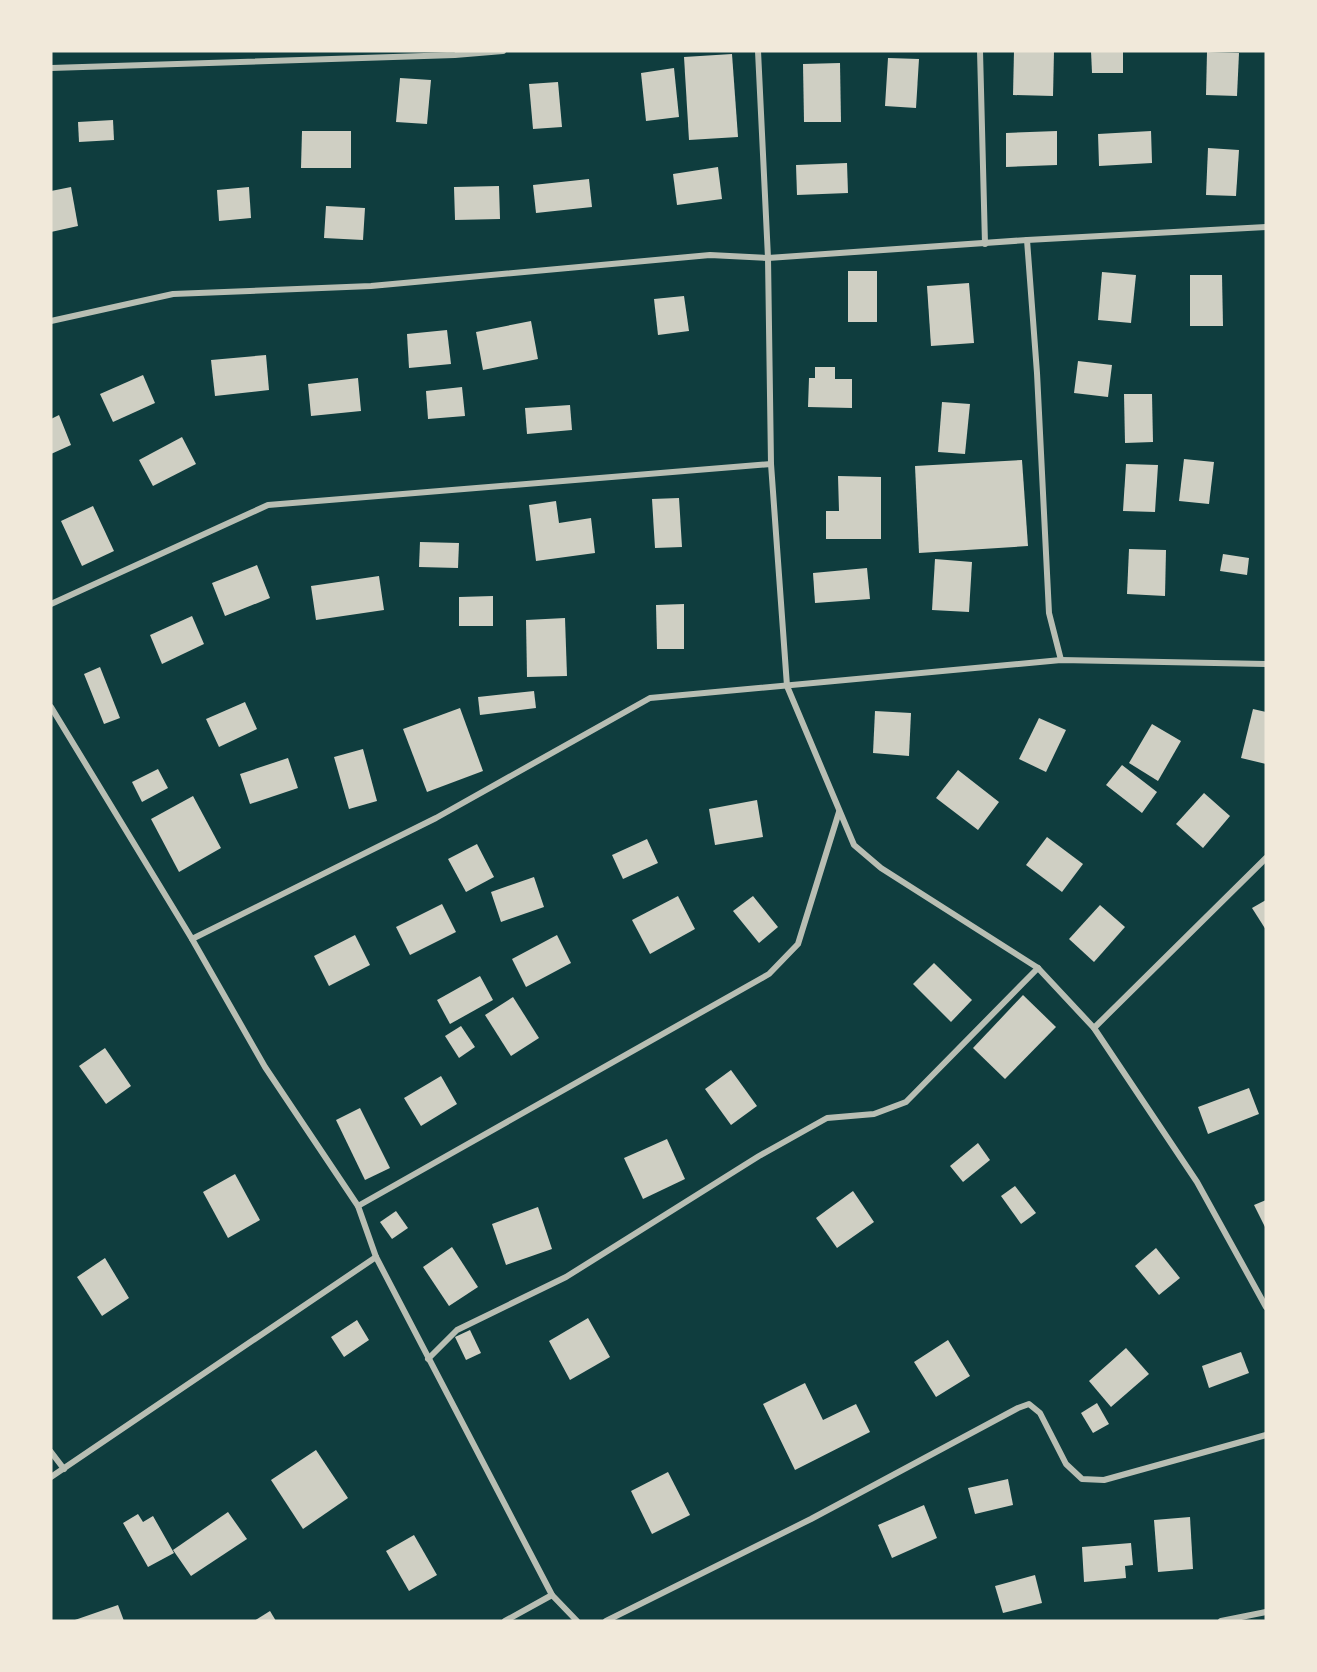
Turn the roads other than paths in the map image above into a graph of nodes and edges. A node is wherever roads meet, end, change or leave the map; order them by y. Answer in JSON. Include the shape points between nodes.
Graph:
{"nodes":[{"id":1,"x":503,"y":51,"type":"edge"},
{"id":2,"x":758,"y":51,"type":"edge"},
{"id":3,"x":980,"y":51,"type":"edge"},
{"id":4,"x":51,"y":68,"type":"edge"},
{"id":5,"x":1266,"y":227,"type":"edge"},
{"id":6,"x":1027,"y":240,"type":"junction"},
{"id":7,"x":985,"y":244,"type":"junction"},
{"id":8,"x":768,"y":258,"type":"junction"},
{"id":9,"x":51,"y":321,"type":"edge"},
{"id":10,"x":771,"y":464,"type":"junction"},
{"id":11,"x":51,"y":604,"type":"edge"},
{"id":12,"x":1061,"y":660,"type":"junction"},
{"id":13,"x":1266,"y":664,"type":"edge"},
{"id":14,"x":787,"y":686,"type":"junction"},
{"id":15,"x":51,"y":707,"type":"edge"},
{"id":16,"x":839,"y":812,"type":"junction"},
{"id":17,"x":1266,"y":858,"type":"edge"},
{"id":18,"x":192,"y":939,"type":"junction"},
{"id":19,"x":1038,"y":968,"type":"junction"},
{"id":20,"x":1094,"y":1028,"type":"junction"},
{"id":21,"x":358,"y":1206,"type":"junction"},
{"id":22,"x":376,"y":1257,"type":"junction"},
{"id":23,"x":1266,"y":1307,"type":"edge"},
{"id":24,"x":428,"y":1359,"type":"junction"},
{"id":25,"x":1266,"y":1435,"type":"edge"},
{"id":26,"x":51,"y":1452,"type":"edge"},
{"id":27,"x":64,"y":1468,"type":"junction"},
{"id":28,"x":51,"y":1477,"type":"edge"},
{"id":29,"x":552,"y":1595,"type":"junction"},
{"id":30,"x":1266,"y":1612,"type":"edge"},
{"id":31,"x":1251,"y":1618,"type":"edge"},
{"id":32,"x":505,"y":1621,"type":"edge"},
{"id":33,"x":577,"y":1621,"type":"edge"},
{"id":34,"x":606,"y":1621,"type":"edge"},
{"id":35,"x":1221,"y":1621,"type":"edge"}],
"edges":[{"from":1,"to":4,"type":"street"},
{"from":2,"to":8,"type":"street"},
{"from":3,"to":7,"type":"street"},
{"from":5,"to":6,"type":"street"},
{"from":6,"to":7,"type":"street"},
{"from":6,"to":12,"type":"street","via":[[1049,613]]},
{"from":7,"to":8,"type":"street"},
{"from":8,"to":9,"type":"street","via":[[710,255],[371,286],[172,294]]},
{"from":8,"to":10,"type":"street"},
{"from":10,"to":11,"type":"street","via":[[268,505]]},
{"from":10,"to":14,"type":"street"},
{"from":12,"to":13,"type":"street"},
{"from":12,"to":14,"type":"street"},
{"from":14,"to":16,"type":"street"},
{"from":14,"to":18,"type":"street","via":[[650,699],[436,818]]},
{"from":15,"to":18,"type":"street"},
{"from":16,"to":19,"type":"street","via":[[854,845],[881,868]]},
{"from":16,"to":21,"type":"street","via":[[798,944],[769,974]]},
{"from":17,"to":20,"type":"street"},
{"from":18,"to":21,"type":"street","via":[[265,1066]]},
{"from":19,"to":20,"type":"street"},
{"from":19,"to":24,"type":"street","via":[[906,1102],[874,1114],[827,1118],[566,1276],[457,1330]]},
{"from":20,"to":23,"type":"street","via":[[1197,1182]]},
{"from":21,"to":22,"type":"street"},
{"from":22,"to":24,"type":"street"},
{"from":22,"to":27,"type":"street"},
{"from":24,"to":29,"type":"street"},
{"from":25,"to":34,"type":"street","via":[[1104,1480],[1082,1479],[1066,1464],[1040,1413],[1029,1404]]},
{"from":26,"to":27,"type":"street"},
{"from":27,"to":28,"type":"street"},
{"from":29,"to":32,"type":"street"},
{"from":29,"to":33,"type":"street"},
{"from":30,"to":31,"type":"street"},
{"from":31,"to":35,"type":"street"}]}
